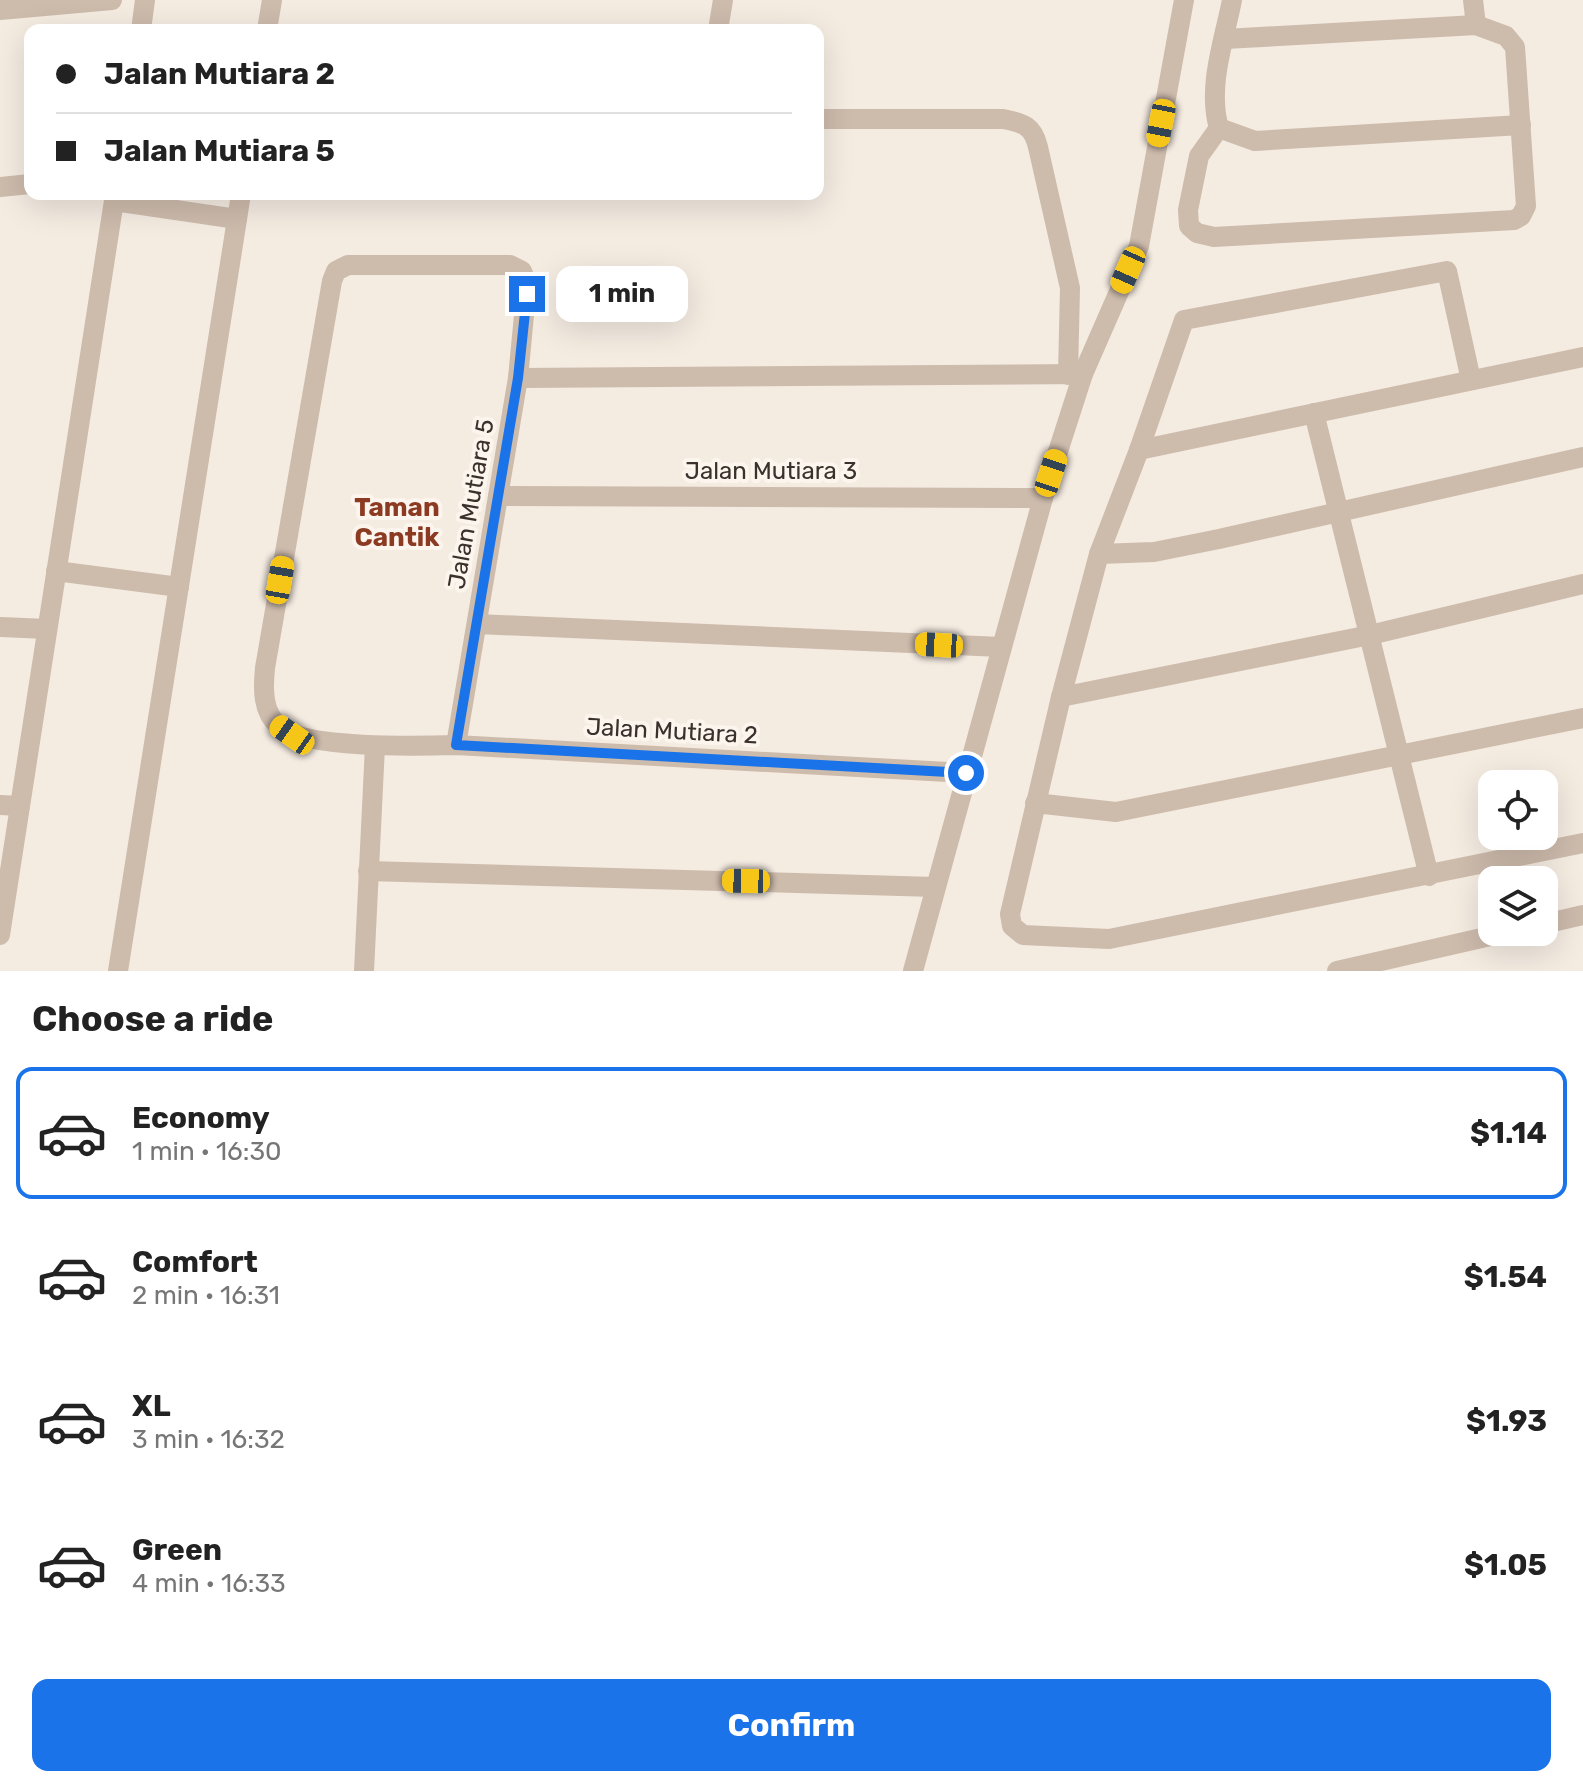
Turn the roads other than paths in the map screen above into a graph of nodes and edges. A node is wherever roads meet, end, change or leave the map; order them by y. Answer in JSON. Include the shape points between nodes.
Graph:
{"nodes":[{"id":1,"x":112,"y":0,"type":"edge"},
{"id":2,"x":145,"y":0,"type":"edge"},
{"id":3,"x":272,"y":0,"type":"edge"},
{"id":4,"x":723,"y":0,"type":"edge"},
{"id":5,"x":1184,"y":0,"type":"edge"},
{"id":6,"x":1232,"y":0,"type":"edge"},
{"id":7,"x":1473,"y":0,"type":"edge"},
{"id":8,"x":0,"y":10,"type":"edge"},
{"id":9,"x":142,"y":24,"type":"edge"},
{"id":10,"x":268,"y":24,"type":"edge"},
{"id":11,"x":719,"y":24,"type":"edge"},
{"id":12,"x":1476,"y":25,"type":"junction"},
{"id":13,"x":1225,"y":39,"type":"junction"},
{"id":14,"x":824,"y":119,"type":"edge"},
{"id":15,"x":1521,"y":125,"type":"junction"},
{"id":16,"x":1219,"y":128,"type":"junction"},
{"id":17,"x":24,"y":185,"type":"edge"},
{"id":18,"x":0,"y":187,"type":"edge"},
{"id":19,"x":115,"y":200,"type":"edge"},
{"id":20,"x":132,"y":200,"type":"edge"},
{"id":21,"x":240,"y":200,"type":"edge"},
{"id":22,"x":237,"y":219,"type":"junction"},
{"id":23,"x":522,"y":271,"type":"joint"},
{"id":24,"x":1583,"y":357,"type":"edge"},
{"id":25,"x":1076,"y":375,"type":"junction"},
{"id":26,"x":518,"y":378,"type":"junction"},
{"id":27,"x":1471,"y":380,"type":"junction"},
{"id":28,"x":1314,"y":413,"type":"junction"},
{"id":29,"x":1139,"y":450,"type":"junction"},
{"id":30,"x":1583,"y":457,"type":"edge"},
{"id":31,"x":498,"y":496,"type":"junction"},
{"id":32,"x":1043,"y":498,"type":"junction"},
{"id":33,"x":1339,"y":514,"type":"junction"},
{"id":34,"x":1099,"y":554,"type":"junction"},
{"id":35,"x":56,"y":571,"type":"junction"},
{"id":36,"x":1583,"y":584,"type":"edge"},
{"id":37,"x":179,"y":587,"type":"junction"},
{"id":38,"x":477,"y":624,"type":"junction"},
{"id":39,"x":0,"y":627,"type":"edge"},
{"id":40,"x":47,"y":629,"type":"junction"},
{"id":41,"x":1370,"y":635,"type":"junction"},
{"id":42,"x":1001,"y":647,"type":"junction"},
{"id":43,"x":1061,"y":697,"type":"junction"},
{"id":44,"x":1583,"y":718,"type":"edge"},
{"id":45,"x":456,"y":745,"type":"junction"},
{"id":46,"x":375,"y":746,"type":"junction"},
{"id":47,"x":1400,"y":756,"type":"junction"},
{"id":48,"x":966,"y":773,"type":"junction"},
{"id":49,"x":1035,"y":803,"type":"junction"},
{"id":50,"x":10,"y":805,"type":"edge"},
{"id":51,"x":1583,"y":843,"type":"edge"},
{"id":52,"x":368,"y":871,"type":"junction"},
{"id":53,"x":1429,"y":876,"type":"junction"},
{"id":54,"x":935,"y":887,"type":"junction"},
{"id":55,"x":1583,"y":915,"type":"edge"},
{"id":56,"x":1558,"y":921,"type":"edge"},
{"id":57,"x":0,"y":935,"type":"edge"},
{"id":58,"x":1478,"y":939,"type":"edge"},
{"id":59,"x":118,"y":971,"type":"edge"},
{"id":60,"x":364,"y":971,"type":"edge"},
{"id":61,"x":913,"y":971,"type":"edge"},
{"id":62,"x":1337,"y":971,"type":"edge"}],
"edges":[{"from":1,"to":8,"type":"street"},
{"from":2,"to":9,"type":"street"},
{"from":3,"to":10,"type":"street"},
{"from":4,"to":11,"type":"street"},
{"from":5,"to":25,"type":"street","via":[[1139,246]]},
{"from":6,"to":13,"type":"street"},
{"from":7,"to":12,"type":"street"},
{"from":12,"to":13,"type":"street"},
{"from":12,"to":15,"type":"street","via":[[1506,36],[1515,47]]},
{"from":13,"to":16,"type":"street","via":[[1214,93]]},
{"from":14,"to":25,"type":"street","via":[[1003,119],[1028,125],[1038,147],[1070,288]]},
{"from":15,"to":16,"type":"street","via":[[1255,141]]},
{"from":15,"to":16,"type":"street","via":[[1526,206],[1514,220],[1214,237],[1189,226],[1188,210],[1199,156]]},
{"from":17,"to":18,"type":"street"},
{"from":19,"to":35,"type":"street"},
{"from":20,"to":22,"type":"street"},
{"from":21,"to":22,"type":"street"},
{"from":22,"to":37,"type":"street"},
{"from":23,"to":26,"type":"street","name":"Jalan Mutiara 5","via":[[527,294]]},
{"from":23,"to":46,"type":"street","name":"Jalan Mutiara 2","via":[[495,264],[348,265],[336,271],[332,281],[263,688],[276,724],[292,735]]},
{"from":24,"to":27,"type":"street"},
{"from":25,"to":26,"type":"street"},
{"from":25,"to":32,"type":"street"},
{"from":26,"to":31,"type":"street","name":"Jalan Mutiara 5"},
{"from":27,"to":28,"type":"street"},
{"from":27,"to":29,"type":"street","via":[[1447,271],[1184,320]]},
{"from":28,"to":29,"type":"street"},
{"from":28,"to":33,"type":"street"},
{"from":29,"to":34,"type":"street"},
{"from":30,"to":33,"type":"street"},
{"from":31,"to":32,"type":"street","name":"Jalan Mutiara 3"},
{"from":31,"to":38,"type":"street","name":"Jalan Mutiara 5"},
{"from":32,"to":42,"type":"street"},
{"from":33,"to":34,"type":"street","via":[[1154,552]]},
{"from":33,"to":41,"type":"street"},
{"from":34,"to":43,"type":"street"},
{"from":35,"to":37,"type":"street"},
{"from":35,"to":40,"type":"street"},
{"from":36,"to":41,"type":"street"},
{"from":37,"to":59,"type":"street"},
{"from":38,"to":42,"type":"street"},
{"from":38,"to":45,"type":"street","name":"Jalan Mutiara 5"},
{"from":39,"to":40,"type":"street"},
{"from":40,"to":50,"type":"street"},
{"from":41,"to":43,"type":"street"},
{"from":41,"to":47,"type":"street"},
{"from":42,"to":48,"type":"street"},
{"from":43,"to":49,"type":"street"},
{"from":44,"to":47,"type":"street"},
{"from":45,"to":46,"type":"street","name":"Jalan Mutiara 2"},
{"from":45,"to":48,"type":"street","name":"Jalan Mutiara 2"},
{"from":46,"to":52,"type":"street"},
{"from":47,"to":49,"type":"street","via":[[1116,812]]},
{"from":47,"to":53,"type":"street"},
{"from":48,"to":54,"type":"street"},
{"from":49,"to":53,"type":"street","via":[[1010,914],[1012,926],[1023,935],[1109,939]]},
{"from":50,"to":57,"type":"street"},
{"from":51,"to":53,"type":"street"},
{"from":52,"to":54,"type":"street"},
{"from":52,"to":60,"type":"street"},
{"from":54,"to":61,"type":"street"},
{"from":55,"to":56,"type":"street"},
{"from":58,"to":62,"type":"street"}]}
